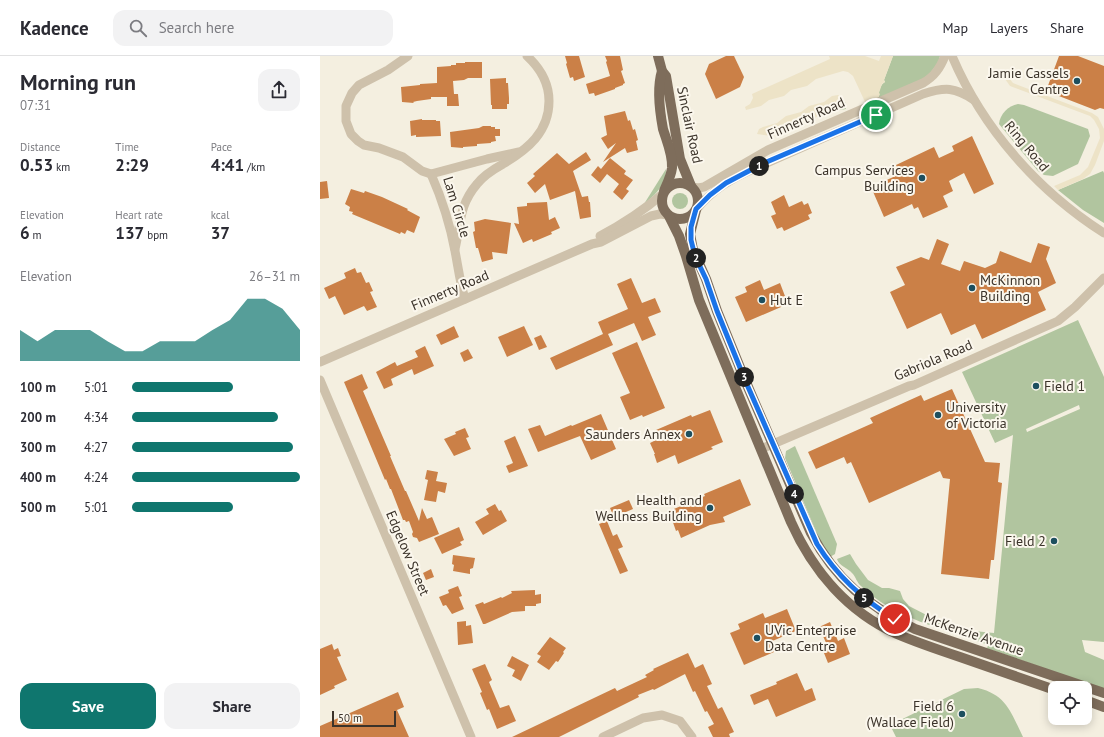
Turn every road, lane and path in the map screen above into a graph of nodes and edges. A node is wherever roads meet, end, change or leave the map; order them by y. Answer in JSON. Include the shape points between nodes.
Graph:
{"nodes":[{"id":1,"x":408,"y":56,"type":"edge"},
{"id":2,"x":527,"y":56,"type":"edge"},
{"id":3,"x":658,"y":56,"type":"edge"},
{"id":4,"x":945,"y":56,"type":"edge"},
{"id":5,"x":952,"y":56,"type":"edge"},
{"id":6,"x":662,"y":71,"type":"junction"},
{"id":7,"x":974,"y":100,"type":"junction"},
{"id":8,"x":519,"y":152,"type":"junction"},
{"id":9,"x":487,"y":159,"type":"junction"},
{"id":10,"x":491,"y":172,"type":"junction"},
{"id":11,"x":431,"y":174,"type":"junction"},
{"id":12,"x":691,"y":187,"type":"junction"},
{"id":13,"x":664,"y":192,"type":"junction"},
{"id":14,"x":696,"y":210,"type":"junction"},
{"id":15,"x":669,"y":216,"type":"junction"},
{"id":16,"x":1104,"y":233,"type":"edge"},
{"id":17,"x":592,"y":244,"type":"junction"},
{"id":18,"x":455,"y":249,"type":"junction"},
{"id":19,"x":1104,"y":278,"type":"edge"},
{"id":20,"x":465,"y":299,"type":"junction"},
{"id":21,"x":320,"y":362,"type":"edge"},
{"id":22,"x":320,"y":380,"type":"edge"},
{"id":23,"x":772,"y":443,"type":"junction"},
{"id":24,"x":761,"y":449,"type":"junction"},
{"id":25,"x":1048,"y":688,"type":"edge"},
{"id":26,"x":1104,"y":693,"type":"edge"},
{"id":27,"x":1092,"y":703,"type":"edge"},
{"id":28,"x":1104,"y":707,"type":"edge"},
{"id":29,"x":471,"y":737,"type":"edge"},
{"id":30,"x":603,"y":737,"type":"edge"},
{"id":31,"x":692,"y":737,"type":"edge"}],
"edges":[{"from":1,"to":11,"type":"street","name":"Lam Circle","via":[[355,89],[346,106],[346,121],[351,134],[364,145],[403,157],[422,171]]},
{"from":2,"to":8,"type":"street","name":"Lam Circle","via":[[544,78],[549,107],[539,134],[530,145]]},
{"from":3,"to":6,"type":"main road","name":"Sinclair Road"},
{"from":4,"to":12,"type":"street","name":"Finnerty Road","via":[[938,71],[923,83],[768,150],[704,187]]},
{"from":5,"to":7,"type":"street","name":"Ring Road"},
{"from":6,"to":12,"type":"main road","name":"Sinclair Road","via":[[666,76],[680,159]]},
{"from":6,"to":13,"type":"main road","name":"Sinclair Road","via":[[660,111],[672,167]]},
{"from":7,"to":14,"type":"street","name":"Finnerty Road","via":[[952,89],[924,94],[753,169],[726,183]]},
{"from":7,"to":16,"type":"street","name":"Ring Road","via":[[1000,138],[1029,172],[1063,204]]},
{"from":8,"to":9,"type":"street","name":"Lam Circle"},
{"from":8,"to":10,"type":"street","name":"Lam Circle"},
{"from":9,"to":10,"type":"street"},
{"from":9,"to":11,"type":"street","name":"Lam Circle"},
{"from":10,"to":18,"type":"street","name":"Lam Circle","via":[[477,183],[466,201],[461,213]]},
{"from":11,"to":18,"type":"street","name":"Lam Circle","via":[[444,206]]},
{"from":12,"to":13,"type":"main road","via":[[684,183],[676,183]]},
{"from":12,"to":14,"type":"main road","via":[[698,197]]},
{"from":13,"to":15,"type":"main road","via":[[662,205]]},
{"from":13,"to":17,"type":"street","name":"Finnerty Road","via":[[645,209]]},
{"from":14,"to":15,"type":"main road","via":[[684,219]]},
{"from":14,"to":23,"type":"main road","name":"McKenzie Avenue","via":[[690,234],[693,250]]},
{"from":15,"to":17,"type":"street","name":"Finnerty Road","via":[[651,216],[606,240]]},
{"from":15,"to":24,"type":"main road","name":"McKenzie Avenue","via":[[679,236],[699,300]]},
{"from":17,"to":20,"type":"street","name":"Finnerty Road"},
{"from":18,"to":20,"type":"street","name":"Lam Circle"},
{"from":19,"to":23,"type":"street","name":"Gabriola Road","via":[[1058,321],[950,370]]},
{"from":20,"to":21,"type":"street","name":"Finnerty Road"},
{"from":22,"to":29,"type":"street","name":"Edgelow Street"},
{"from":23,"to":24,"type":"street","name":"Gabriola Road"},
{"from":23,"to":26,"type":"main road","name":"McKenzie Avenue","via":[[811,532],[824,555],[855,591],[876,607],[915,629]]},
{"from":24,"to":25,"type":"main road","name":"McKenzie Avenue","via":[[808,556],[832,587],[858,611],[885,628],[912,640]]},
{"from":27,"to":28,"type":"main road"},
{"from":30,"to":31,"type":"street","via":[[643,718],[662,715],[680,721]]}]}
